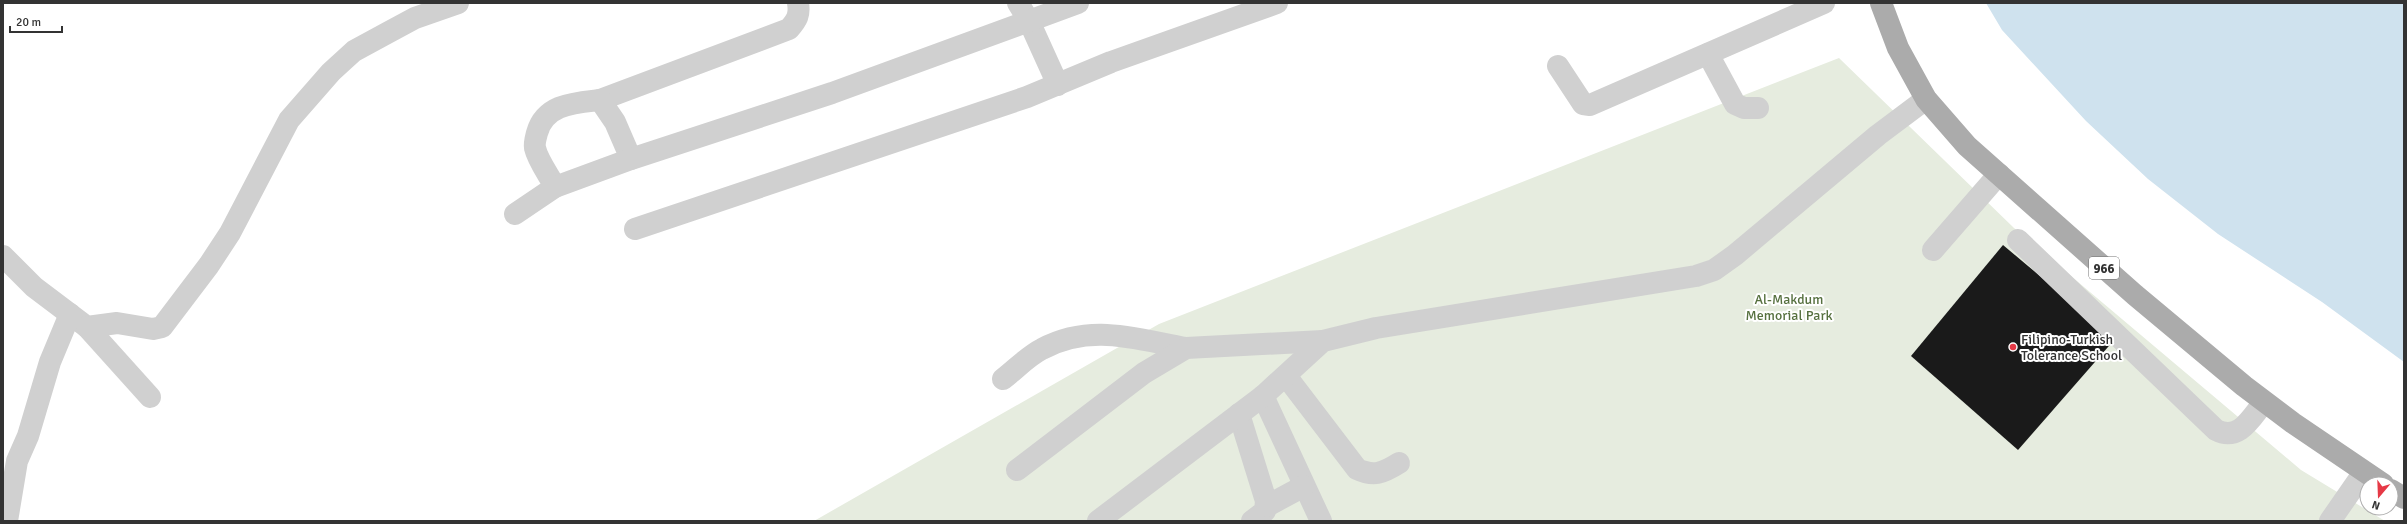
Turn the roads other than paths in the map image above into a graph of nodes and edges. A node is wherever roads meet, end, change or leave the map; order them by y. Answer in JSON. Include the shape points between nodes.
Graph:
{"nodes":[{"id":1,"x":458,"y":3,"type":"edge"},
{"id":2,"x":798,"y":3,"type":"edge"},
{"id":3,"x":1078,"y":3,"type":"edge"},
{"id":4,"x":1277,"y":3,"type":"edge"},
{"id":5,"x":1824,"y":3,"type":"edge"},
{"id":6,"x":1881,"y":3,"type":"edge"},
{"id":7,"x":1023,"y":12,"type":"edge"},
{"id":8,"x":1708,"y":54,"type":"junction"},
{"id":9,"x":1558,"y":66,"type":"dead end"},
{"id":10,"x":1058,"y":85,"type":"junction"},
{"id":11,"x":1926,"y":99,"type":"junction"},
{"id":12,"x":600,"y":100,"type":"junction"},
{"id":13,"x":1758,"y":108,"type":"dead end"},
{"id":14,"x":631,"y":158,"type":"junction"},
{"id":15,"x":1998,"y":174,"type":"junction"},
{"id":16,"x":555,"y":187,"type":"junction"},
{"id":17,"x":515,"y":214,"type":"dead end"},
{"id":18,"x":635,"y":229,"type":"dead end"},
{"id":19,"x":2018,"y":240,"type":"dead end"},
{"id":20,"x":1933,"y":250,"type":"dead end"},
{"id":21,"x":3,"y":256,"type":"edge"},
{"id":22,"x":78,"y":320,"type":"junction"},
{"id":23,"x":1323,"y":341,"type":"junction"},
{"id":24,"x":1186,"y":348,"type":"junction"},
{"id":25,"x":1286,"y":376,"type":"junction"},
{"id":26,"x":1003,"y":379,"type":"dead end"},
{"id":27,"x":1263,"y":396,"type":"junction"},
{"id":28,"x":150,"y":397,"type":"dead end"},
{"id":29,"x":2264,"y":402,"type":"junction"},
{"id":30,"x":1239,"y":414,"type":"junction"},
{"id":31,"x":10,"y":456,"type":"edge"},
{"id":32,"x":1399,"y":463,"type":"dead end"},
{"id":33,"x":1016,"y":470,"type":"dead end"},
{"id":34,"x":2364,"y":472,"type":"junction"},
{"id":35,"x":2370,"y":476,"type":"edge"},
{"id":36,"x":1304,"y":486,"type":"junction"},
{"id":37,"x":1267,"y":506,"type":"junction"},
{"id":38,"x":7,"y":521,"type":"edge"},
{"id":39,"x":1098,"y":521,"type":"edge"},
{"id":40,"x":1252,"y":521,"type":"edge"},
{"id":41,"x":1320,"y":521,"type":"edge"},
{"id":42,"x":2330,"y":521,"type":"edge"}],
"edges":[{"from":1,"to":22,"type":"street","via":[[415,18],[354,51],[331,72],[289,120],[230,233],[205,271],[162,327],[153,329]]},
{"from":2,"to":12,"type":"street","via":[[796,21],[789,29]]},
{"from":3,"to":7,"type":"street"},
{"from":4,"to":10,"type":"street","via":[[1111,62]]},
{"from":5,"to":8,"type":"street"},
{"from":6,"to":11,"type":"main road","number":"966","via":[[1898,48]]},
{"from":7,"to":10,"type":"street"},
{"from":7,"to":14,"type":"street","via":[[839,90]]},
{"from":8,"to":9,"type":"street","via":[[1590,105],[1578,100]]},
{"from":8,"to":13,"type":"street","via":[[1735,104],[1744,108]]},
{"from":10,"to":18,"type":"street"},
{"from":11,"to":15,"type":"main road","number":"966","via":[[1967,146]]},
{"from":11,"to":23,"type":"street","via":[[1878,135],[1735,256],[1714,270],[1696,276],[1376,328]]},
{"from":12,"to":14,"type":"street","via":[[615,122]]},
{"from":12,"to":16,"type":"street","via":[[558,107],[540,124],[535,148]]},
{"from":14,"to":16,"type":"street"},
{"from":15,"to":20,"type":"street"},
{"from":15,"to":29,"type":"main road","number":"966","via":[[2135,295]]},
{"from":16,"to":17,"type":"street"},
{"from":19,"to":29,"type":"street","via":[[2216,430],[2224,434],[2237,432]]},
{"from":21,"to":22,"type":"street","via":[[34,286]]},
{"from":22,"to":28,"type":"street"},
{"from":22,"to":31,"type":"street","via":[[50,362],[28,436]]},
{"from":23,"to":24,"type":"street"},
{"from":23,"to":25,"type":"street"},
{"from":24,"to":26,"type":"street","via":[[1106,333],[1080,335],[1042,349]]},
{"from":24,"to":33,"type":"street","via":[[1144,374]]},
{"from":25,"to":27,"type":"street"},
{"from":25,"to":32,"type":"street","via":[[1357,469],[1367,474],[1380,474]]},
{"from":27,"to":30,"type":"street"},
{"from":27,"to":36,"type":"street"},
{"from":29,"to":34,"type":"main road","number":"966"},
{"from":30,"to":37,"type":"street"},
{"from":30,"to":39,"type":"street"},
{"from":31,"to":38,"type":"street"},
{"from":34,"to":35,"type":"main road","number":"966"},
{"from":34,"to":42,"type":"street"},
{"from":36,"to":37,"type":"street"},
{"from":36,"to":41,"type":"street"},
{"from":37,"to":40,"type":"street","via":[[1265,511]]}]}
